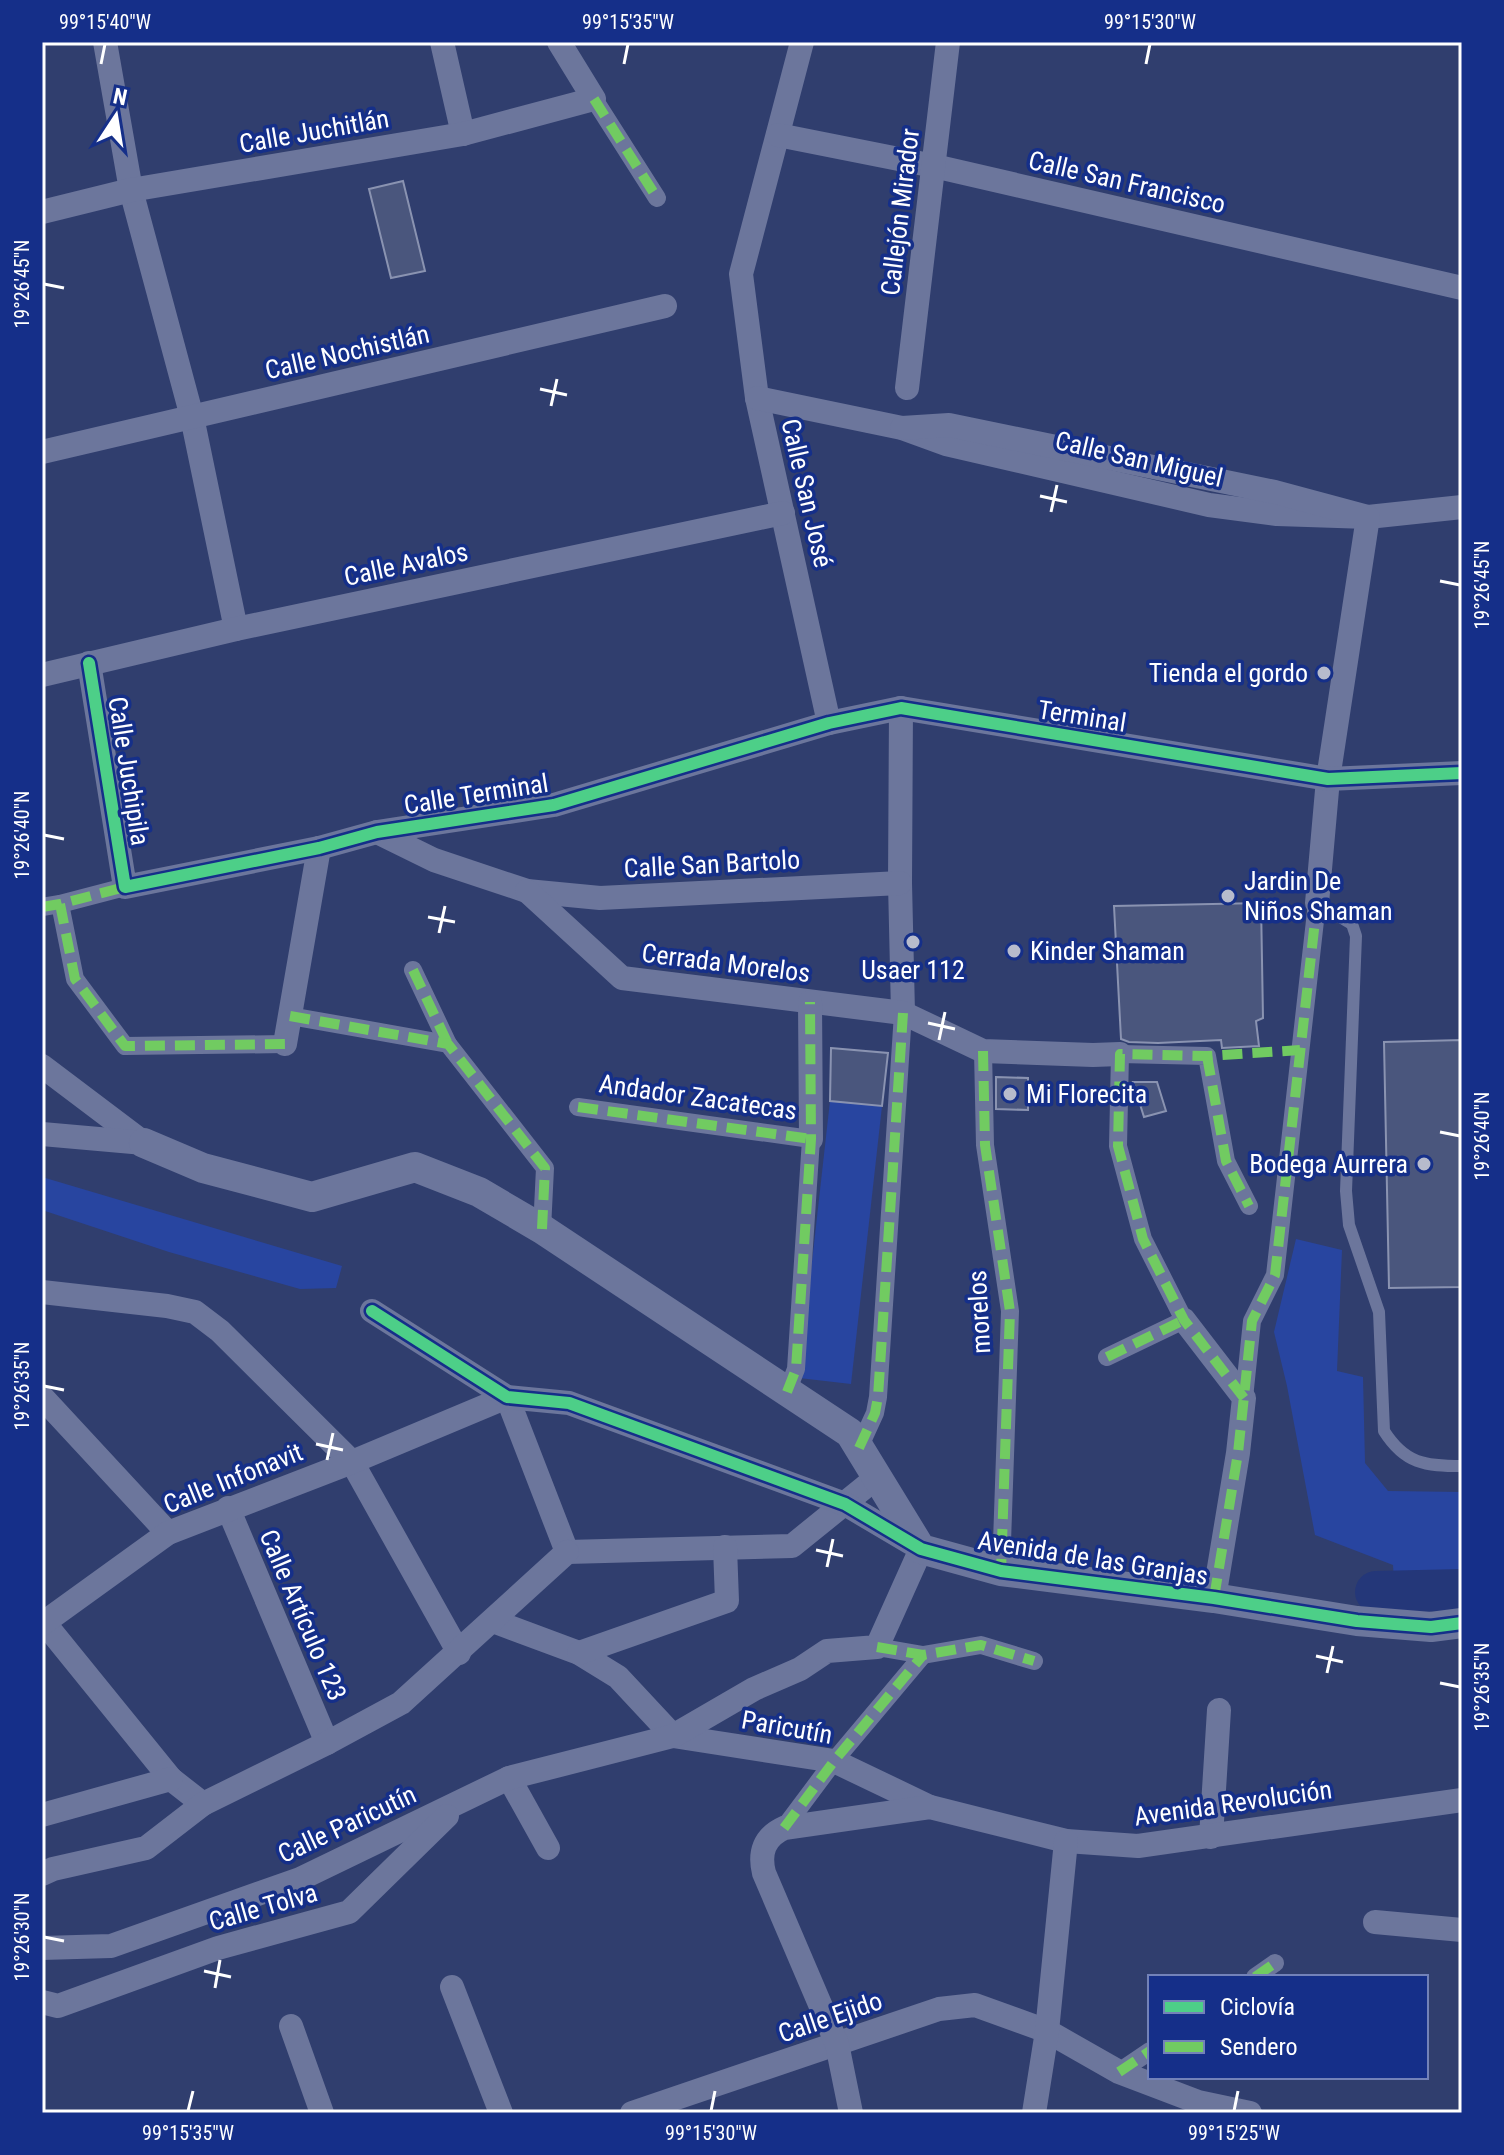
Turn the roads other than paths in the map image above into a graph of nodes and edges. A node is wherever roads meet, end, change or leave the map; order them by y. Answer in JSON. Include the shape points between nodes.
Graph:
{"nodes":[{"id":1,"x":105,"y":42,"type":"edge"},
{"id":2,"x":442,"y":42,"type":"edge"},
{"id":3,"x":559,"y":42,"type":"edge"},
{"id":4,"x":802,"y":42,"type":"edge"},
{"id":5,"x":948,"y":42,"type":"edge"},
{"id":6,"x":594,"y":99,"type":"junction"},
{"id":7,"x":463,"y":134,"type":"junction"},
{"id":8,"x":778,"y":135,"type":"junction"},
{"id":9,"x":934,"y":166,"type":"junction"},
{"id":10,"x":131,"y":190,"type":"junction"},
{"id":11,"x":657,"y":198,"type":"dead end"},
{"id":12,"x":42,"y":212,"type":"edge"},
{"id":13,"x":1462,"y":288,"type":"edge"},
{"id":14,"x":665,"y":306,"type":"dead end"},
{"id":15,"x":907,"y":388,"type":"dead end"},
{"id":16,"x":757,"y":398,"type":"junction"},
{"id":17,"x":192,"y":417,"type":"junction"},
{"id":18,"x":42,"y":452,"type":"edge"},
{"id":19,"x":1462,"y":507,"type":"edge"},
{"id":20,"x":783,"y":513,"type":"junction"},
{"id":21,"x":1368,"y":517,"type":"junction"},
{"id":22,"x":236,"y":629,"type":"junction"},
{"id":23,"x":89,"y":663,"type":"junction"},
{"id":24,"x":42,"y":675,"type":"edge"},
{"id":25,"x":901,"y":708,"type":"junction"},
{"id":26,"x":829,"y":723,"type":"junction"},
{"id":27,"x":1462,"y":773,"type":"edge"},
{"id":28,"x":1328,"y":779,"type":"junction"},
{"id":29,"x":377,"y":832,"type":"junction"},
{"id":30,"x":319,"y":848,"type":"junction"},
{"id":31,"x":900,"y":883,"type":"junction"},
{"id":32,"x":125,"y":887,"type":"junction"},
{"id":33,"x":527,"y":891,"type":"junction"},
{"id":34,"x":1317,"y":903,"type":"junction"},
{"id":35,"x":51,"y":906,"type":"edge"},
{"id":36,"x":413,"y":970,"type":"dead end"},
{"id":37,"x":810,"y":1002,"type":"junction"},
{"id":38,"x":903,"y":1013,"type":"junction"},
{"id":39,"x":290,"y":1016,"type":"junction"},
{"id":40,"x":285,"y":1044,"type":"joint"},
{"id":41,"x":448,"y":1044,"type":"junction"},
{"id":42,"x":983,"y":1051,"type":"junction"},
{"id":43,"x":1120,"y":1054,"type":"junction"},
{"id":44,"x":42,"y":1066,"type":"edge"},
{"id":45,"x":578,"y":1107,"type":"dead end"},
{"id":46,"x":42,"y":1134,"type":"edge"},
{"id":47,"x":811,"y":1139,"type":"junction"},
{"id":48,"x":144,"y":1143,"type":"junction"},
{"id":49,"x":1249,"y":1206,"type":"dead end"},
{"id":50,"x":542,"y":1229,"type":"junction"},
{"id":51,"x":42,"y":1292,"type":"edge"},
{"id":52,"x":372,"y":1311,"type":"dead end"},
{"id":53,"x":1184,"y":1320,"type":"junction"},
{"id":54,"x":1107,"y":1357,"type":"dead end"},
{"id":55,"x":787,"y":1392,"type":"junction"},
{"id":56,"x":42,"y":1397,"type":"edge"},
{"id":57,"x":507,"y":1397,"type":"junction"},
{"id":58,"x":1244,"y":1398,"type":"junction"},
{"id":59,"x":859,"y":1448,"type":"junction"},
{"id":60,"x":352,"y":1462,"type":"junction"},
{"id":61,"x":1462,"y":1466,"type":"edge"},
{"id":62,"x":876,"y":1478,"type":"junction"},
{"id":63,"x":845,"y":1504,"type":"junction"},
{"id":64,"x":228,"y":1508,"type":"junction"},
{"id":65,"x":168,"y":1533,"type":"junction"},
{"id":66,"x":725,"y":1547,"type":"junction"},
{"id":67,"x":921,"y":1549,"type":"junction"},
{"id":68,"x":567,"y":1552,"type":"junction"},
{"id":69,"x":1001,"y":1571,"type":"junction"},
{"id":70,"x":1214,"y":1598,"type":"junction"},
{"id":71,"x":493,"y":1621,"type":"junction"},
{"id":72,"x":43,"y":1622,"type":"edge"},
{"id":73,"x":1462,"y":1623,"type":"edge"},
{"id":74,"x":877,"y":1647,"type":"junction"},
{"id":75,"x":459,"y":1653,"type":"junction"},
{"id":76,"x":579,"y":1653,"type":"junction"},
{"id":77,"x":923,"y":1655,"type":"junction"},
{"id":78,"x":1034,"y":1661,"type":"dead end"},
{"id":79,"x":1219,"y":1710,"type":"dead end"},
{"id":80,"x":673,"y":1736,"type":"junction"},
{"id":81,"x":327,"y":1743,"type":"junction"},
{"id":82,"x":834,"y":1761,"type":"junction"},
{"id":83,"x":509,"y":1778,"type":"junction"},
{"id":84,"x":171,"y":1779,"type":"junction"},
{"id":85,"x":463,"y":1800,"type":"junction"},
{"id":86,"x":1462,"y":1800,"type":"edge"},
{"id":87,"x":203,"y":1804,"type":"junction"},
{"id":88,"x":930,"y":1807,"type":"junction"},
{"id":89,"x":42,"y":1815,"type":"edge"},
{"id":90,"x":784,"y":1828,"type":"junction"},
{"id":91,"x":1211,"y":1837,"type":"junction"},
{"id":92,"x":1066,"y":1841,"type":"junction"},
{"id":93,"x":548,"y":1848,"type":"dead end"},
{"id":94,"x":42,"y":1874,"type":"edge"},
{"id":95,"x":1375,"y":1922,"type":"dead end"},
{"id":96,"x":1462,"y":1930,"type":"edge"},
{"id":97,"x":42,"y":1948,"type":"edge"},
{"id":98,"x":1275,"y":1963,"type":"dead end"},
{"id":99,"x":1258,"y":1975,"type":"edge"},
{"id":100,"x":452,"y":1987,"type":"dead end"},
{"id":101,"x":42,"y":2002,"type":"edge"},
{"id":102,"x":291,"y":2026,"type":"dead end"},
{"id":103,"x":1047,"y":2031,"type":"junction"},
{"id":104,"x":837,"y":2044,"type":"junction"},
{"id":105,"x":1148,"y":2052,"type":"edge"},
{"id":106,"x":1119,"y":2072,"type":"junction"},
{"id":107,"x":678,"y":2106,"type":"edge"},
{"id":108,"x":322,"y":2113,"type":"edge"},
{"id":109,"x":501,"y":2113,"type":"edge"},
{"id":110,"x":632,"y":2113,"type":"edge"},
{"id":111,"x":851,"y":2113,"type":"edge"},
{"id":112,"x":1034,"y":2113,"type":"edge"},
{"id":113,"x":1250,"y":2113,"type":"edge"}],
"edges":[{"from":1,"to":10,"type":"street"},
{"from":2,"to":7,"type":"street"},
{"from":3,"to":6,"type":"street"},
{"from":4,"to":8,"type":"street"},
{"from":5,"to":9,"type":"street","name":"Callejón Mirador"},
{"from":6,"to":7,"type":"street","name":"Calle Juchitlán"},
{"from":6,"to":11,"type":"street"},
{"from":7,"to":10,"type":"street","name":"Calle Juchitlán"},
{"from":8,"to":9,"type":"street","name":"Calle San Francisco"},
{"from":8,"to":16,"type":"street","name":"Calle San José","via":[[741,274]]},
{"from":9,"to":13,"type":"street","name":"Calle San Francisco"},
{"from":9,"to":15,"type":"street","name":"Callejón Mirador"},
{"from":10,"to":12,"type":"street","name":"Calle Juchitlán"},
{"from":10,"to":17,"type":"street"},
{"from":14,"to":17,"type":"street","name":"Calle Nochistlán"},
{"from":16,"to":20,"type":"street","name":"Calle San José"},
{"from":16,"to":21,"type":"street","name":"Calle San Miguel","via":[[902,428],[946,444],[1209,505]]},
{"from":17,"to":18,"type":"street","name":"Calle Nochistlán"},
{"from":17,"to":22,"type":"street"},
{"from":19,"to":21,"type":"street","name":"Calle San Miguel"},
{"from":20,"to":22,"type":"street","name":"Calle Avalos"},
{"from":20,"to":26,"type":"street","name":"Calle San José"},
{"from":21,"to":28,"type":"street"},
{"from":22,"to":23,"type":"street","name":"Calle Avalos"},
{"from":23,"to":24,"type":"street","name":"Calle Avalos"},
{"from":23,"to":32,"type":"street","name":"Calle Juchipila"},
{"from":25,"to":26,"type":"street","name":"Terminal"},
{"from":25,"to":28,"type":"street","name":"Terminal"},
{"from":25,"to":31,"type":"street"},
{"from":26,"to":29,"type":"street","name":"Calle Terminal","via":[[554,805]]},
{"from":27,"to":28,"type":"street","name":"Terminal"},
{"from":28,"to":34,"type":"street"},
{"from":29,"to":30,"type":"street","name":"Calle Terminal"},
{"from":29,"to":33,"type":"street","via":[[434,860]]},
{"from":30,"to":32,"type":"street","name":"Calle Terminal"},
{"from":30,"to":39,"type":"street"},
{"from":31,"to":33,"type":"street","name":"Calle San Bartolo","via":[[600,898]]},
{"from":31,"to":38,"type":"street"},
{"from":32,"to":35,"type":"street","name":"Calle Terminal"},
{"from":33,"to":37,"type":"street","name":"Cerrada Morelos","via":[[622,978]]},
{"from":34,"to":58,"type":"street","via":[[1275,1275],[1252,1321]]},
{"from":34,"to":61,"type":"lane","via":[[1352,924],[1356,936],[1346,1191],[1349,1225],[1379,1312],[1384,1431],[1406,1456],[1429,1466]]},
{"from":35,"to":40,"type":"street","via":[[75,979],[125,1046]]},
{"from":36,"to":41,"type":"street"},
{"from":37,"to":38,"type":"street","name":"Cerrada Morelos"},
{"from":37,"to":47,"type":"street"},
{"from":38,"to":42,"type":"street","name":"Cerrada Morelos"},
{"from":38,"to":59,"type":"street","via":[[878,1397]]},
{"from":39,"to":40,"type":"street"},
{"from":39,"to":41,"type":"street"},
{"from":41,"to":50,"type":"street","via":[[545,1168]]},
{"from":42,"to":43,"type":"street"},
{"from":42,"to":69,"type":"street","name":"morelos","via":[[985,1145],[1010,1311]]},
{"from":43,"to":49,"type":"street","via":[[1207,1056],[1226,1161]]},
{"from":43,"to":53,"type":"street","via":[[1118,1146],[1143,1239]]},
{"from":44,"to":48,"type":"street"},
{"from":45,"to":47,"type":"street","name":"Andador Zacatecas"},
{"from":46,"to":48,"type":"street"},
{"from":47,"to":55,"type":"street","via":[[796,1369]]},
{"from":48,"to":50,"type":"street","via":[[203,1168],[312,1197],[415,1167],[479,1192]]},
{"from":50,"to":55,"type":"street"},
{"from":51,"to":60,"type":"street","via":[[195,1312]]},
{"from":52,"to":57,"type":"street"},
{"from":53,"to":54,"type":"street"},
{"from":53,"to":58,"type":"street"},
{"from":55,"to":59,"type":"street","via":[[850,1433]]},
{"from":56,"to":65,"type":"street"},
{"from":57,"to":60,"type":"street","name":"Calle Infonavit"},
{"from":57,"to":63,"type":"street","name":"Avenida de las Granjas","via":[[569,1403]]},
{"from":57,"to":68,"type":"street"},
{"from":58,"to":70,"type":"street"},
{"from":59,"to":62,"type":"street"},
{"from":60,"to":64,"type":"street","name":"Calle Infonavit"},
{"from":60,"to":75,"type":"street"},
{"from":62,"to":63,"type":"street"},
{"from":62,"to":67,"type":"street"},
{"from":63,"to":66,"type":"street","via":[[792,1546]]},
{"from":63,"to":67,"type":"street","name":"Avenida de las Granjas"},
{"from":64,"to":65,"type":"street","name":"Calle Infonavit"},
{"from":64,"to":81,"type":"street","name":"Calle Artículo 123"},
{"from":65,"to":72,"type":"street","name":"Calle Infonavit"},
{"from":66,"to":68,"type":"street"},
{"from":66,"to":76,"type":"street","via":[[727,1601]]},
{"from":67,"to":69,"type":"street","name":"Avenida de las Granjas"},
{"from":67,"to":74,"type":"street"},
{"from":68,"to":71,"type":"street"},
{"from":69,"to":70,"type":"street","name":"Avenida de las Granjas"},
{"from":70,"to":73,"type":"street","name":"Avenida de las Granjas","via":[[1357,1621],[1431,1627]]},
{"from":71,"to":75,"type":"street"},
{"from":71,"to":76,"type":"street"},
{"from":72,"to":84,"type":"street"},
{"from":74,"to":77,"type":"street"},
{"from":74,"to":80,"type":"street","via":[[827,1651]]},
{"from":75,"to":81,"type":"street","via":[[401,1703]]},
{"from":76,"to":80,"type":"street","via":[[618,1677]]},
{"from":77,"to":78,"type":"street","via":[[981,1645]]},
{"from":77,"to":82,"type":"street"},
{"from":79,"to":91,"type":"street"},
{"from":80,"to":82,"type":"street","name":"Paricutín"},
{"from":80,"to":83,"type":"street","name":"Calle Paricutín"},
{"from":81,"to":87,"type":"street"},
{"from":82,"to":88,"type":"street","name":"Paricutín"},
{"from":82,"to":90,"type":"street"},
{"from":83,"to":85,"type":"street","name":"Calle Paricutín"},
{"from":83,"to":93,"type":"street"},
{"from":84,"to":87,"type":"street"},
{"from":84,"to":89,"type":"street"},
{"from":85,"to":97,"type":"street","name":"Calle Paricutín","via":[[300,1879],[140,1936],[111,1946]]},
{"from":85,"to":101,"type":"street","name":"Calle Tolva","via":[[349,1912],[218,1948],[58,2006]]},
{"from":86,"to":91,"type":"street","name":"Avenida Revolución"},
{"from":87,"to":94,"type":"street","via":[[146,1848]]},
{"from":88,"to":90,"type":"street","name":"Avenida Revolución"},
{"from":88,"to":92,"type":"street","name":"Avenida Revolución"},
{"from":90,"to":104,"type":"street","via":[[773,1833],[762,1851],[764,1873]]},
{"from":91,"to":92,"type":"street","name":"Avenida Revolución","via":[[1138,1846]]},
{"from":92,"to":103,"type":"street"},
{"from":95,"to":96,"type":"street"},
{"from":98,"to":99,"type":"street"},
{"from":100,"to":109,"type":"street"},
{"from":102,"to":108,"type":"street"},
{"from":103,"to":104,"type":"street","name":"Calle Ejido","via":[[975,2005],[939,2009]]},
{"from":103,"to":106,"type":"street","name":"Calle Ejido"},
{"from":103,"to":112,"type":"street"},
{"from":104,"to":107,"type":"street","name":"Calle Ejido"},
{"from":104,"to":111,"type":"street"},
{"from":105,"to":106,"type":"street"},
{"from":106,"to":113,"type":"street","name":"Calle Ejido","via":[[1198,2102]]},
{"from":107,"to":110,"type":"street","name":"Calle Ejido"}]}
